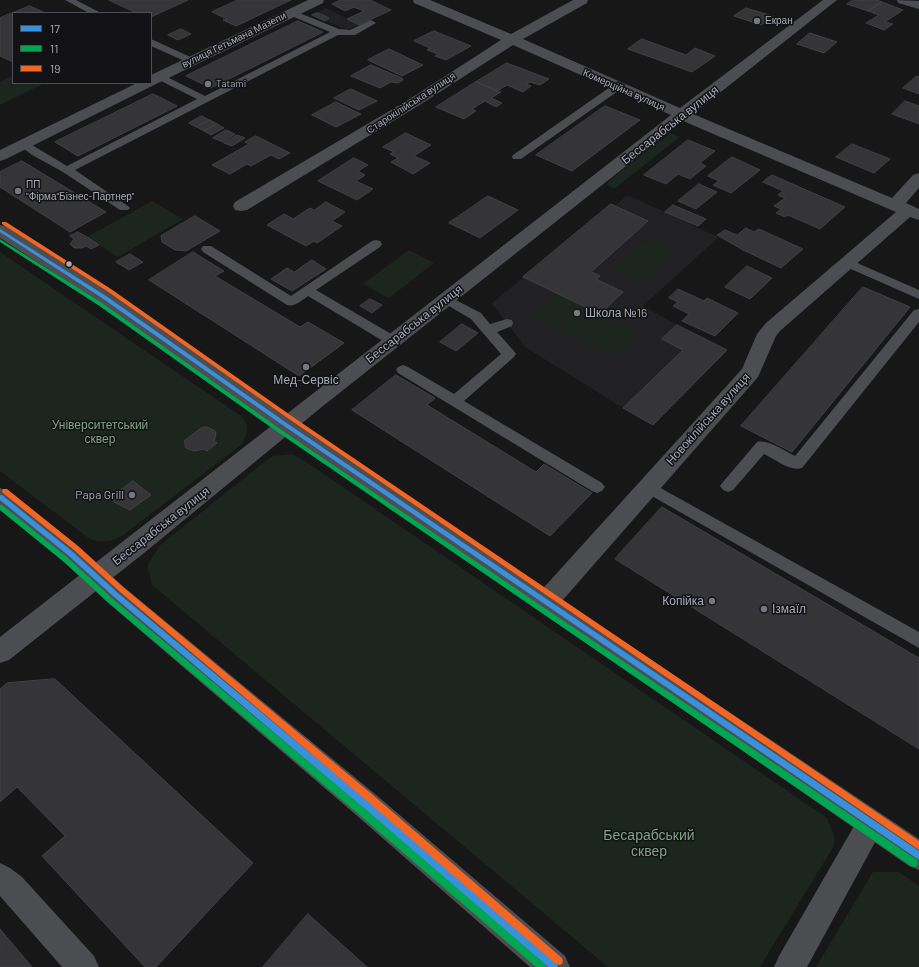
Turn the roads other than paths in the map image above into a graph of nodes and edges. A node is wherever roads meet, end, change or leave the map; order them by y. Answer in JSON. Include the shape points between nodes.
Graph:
{"nodes":[{"id":1,"x":69,"y":0,"type":"edge"},
{"id":2,"x":318,"y":0,"type":"edge"},
{"id":3,"x":419,"y":0,"type":"edge"},
{"id":4,"x":582,"y":0,"type":"edge"},
{"id":5,"x":831,"y":0,"type":"edge"},
{"id":6,"x":903,"y":0,"type":"edge"},
{"id":7,"x":919,"y":5,"type":"edge"},
{"id":8,"x":94,"y":12,"type":"edge"},
{"id":9,"x":292,"y":12,"type":"junction"},
{"id":10,"x":371,"y":23,"type":"dead end"},
{"id":11,"x":337,"y":32,"type":"junction"},
{"id":12,"x":511,"y":39,"type":"junction"},
{"id":13,"x":152,"y":42,"type":"edge"},
{"id":14,"x":192,"y":61,"type":"junction"},
{"id":15,"x":153,"y":80,"type":"edge"},
{"id":16,"x":145,"y":84,"type":"edge"},
{"id":17,"x":617,"y":87,"type":"junction"},
{"id":18,"x":204,"y":100,"type":"junction"},
{"id":19,"x":682,"y":115,"type":"junction"},
{"id":20,"x":23,"y":144,"type":"junction"},
{"id":21,"x":0,"y":156,"type":"edge"},
{"id":22,"x":517,"y":157,"type":"dead end"},
{"id":23,"x":67,"y":170,"type":"junction"},
{"id":24,"x":919,"y":178,"type":"edge"},
{"id":25,"x":241,"y":206,"type":"dead end"},
{"id":26,"x":124,"y":208,"type":"dead end"},
{"id":27,"x":907,"y":210,"type":"edge"},
{"id":28,"x":0,"y":230,"type":"edge"},
{"id":29,"x":376,"y":244,"type":"dead end"},
{"id":30,"x":207,"y":249,"type":"dead end"},
{"id":31,"x":848,"y":263,"type":"junction"},
{"id":32,"x":308,"y":291,"type":"junction"},
{"id":33,"x":919,"y":295,"type":"edge"},
{"id":34,"x":446,"y":299,"type":"junction"},
{"id":35,"x":919,"y":313,"type":"edge"},
{"id":36,"x":507,"y":323,"type":"dead end"},
{"id":37,"x":488,"y":330,"type":"junction"},
{"id":38,"x":393,"y":341,"type":"junction"},
{"id":39,"x":403,"y":370,"type":"dead end"},
{"id":40,"x":455,"y":401,"type":"junction"},
{"id":41,"x":286,"y":425,"type":"junction"},
{"id":42,"x":728,"y":486,"type":"dead end"},
{"id":43,"x":597,"y":487,"type":"dead end"},
{"id":44,"x":648,"y":487,"type":"junction"},
{"id":45,"x":0,"y":497,"type":"edge"},
{"id":46,"x":96,"y":577,"type":"junction"},
{"id":47,"x":546,"y":602,"type":"junction"},
{"id":48,"x":919,"y":642,"type":"edge"},
{"id":49,"x":0,"y":652,"type":"edge"},
{"id":50,"x":871,"y":824,"type":"junction"},
{"id":51,"x":919,"y":856,"type":"edge"},
{"id":52,"x":0,"y":878,"type":"edge"},
{"id":53,"x":83,"y":967,"type":"edge"},
{"id":54,"x":554,"y":967,"type":"edge"},
{"id":55,"x":790,"y":967,"type":"edge"}],
"edges":[{"from":1,"to":8,"type":"lane"},
{"from":2,"to":9,"type":"street","name":"вулиця Гетьмана Мазепи"},
{"from":3,"to":12,"type":"street","name":"Комерційна вулиця"},
{"from":4,"to":12,"type":"street","name":"Старокілійська вулиця"},
{"from":5,"to":19,"type":"street","name":"Бессарабська вулиця"},
{"from":6,"to":7,"type":"street"},
{"from":9,"to":11,"type":"lane"},
{"from":9,"to":14,"type":"street","name":"вулиця Гетьмана Мазепи"},
{"from":10,"to":11,"type":"lane","via":[[352,33]]},
{"from":11,"to":18,"type":"lane"},
{"from":12,"to":17,"type":"street","name":"Комерційна вулиця"},
{"from":12,"to":25,"type":"street","name":"Старокілійська вулиця","via":[[413,103]]},
{"from":13,"to":14,"type":"lane"},
{"from":14,"to":15,"type":"street","name":"вулиця Гетьмана Мазепи"},
{"from":15,"to":18,"type":"lane"},
{"from":16,"to":20,"type":"street","name":"вулиця Гетьмана Мазепи"},
{"from":17,"to":19,"type":"street","name":"Комерційна вулиця"},
{"from":17,"to":22,"type":"lane"},
{"from":18,"to":23,"type":"lane"},
{"from":19,"to":27,"type":"street","name":"Комерційна вулиця"},
{"from":19,"to":34,"type":"street","name":"Бессарабська вулиця"},
{"from":20,"to":21,"type":"street","name":"вулиця Гетьмана Мазепи"},
{"from":20,"to":23,"type":"lane"},
{"from":23,"to":26,"type":"lane"},
{"from":24,"to":27,"type":"street","name":"Новокілійська вулиця"},
{"from":27,"to":31,"type":"street","name":"Новокілійська вулиця"},
{"from":28,"to":41,"type":"main road","via":[[104,297]]},
{"from":29,"to":32,"type":"lane"},
{"from":30,"to":32,"type":"lane","via":[[291,302]]},
{"from":31,"to":33,"type":"lane"},
{"from":31,"to":44,"type":"street","name":"Новокілійська вулиця","via":[[773,327],[767,334],[751,372]]},
{"from":32,"to":38,"type":"lane"},
{"from":34,"to":37,"type":"lane","via":[[476,316]]},
{"from":34,"to":38,"type":"street","name":"Бессарабська вулиця"},
{"from":35,"to":42,"type":"lane","via":[[797,464],[762,446]]},
{"from":36,"to":37,"type":"lane"},
{"from":37,"to":40,"type":"lane","via":[[508,354]]},
{"from":38,"to":41,"type":"street","name":"Бессарабська вулиця"},
{"from":39,"to":40,"type":"lane"},
{"from":40,"to":43,"type":"lane"},
{"from":41,"to":46,"type":"street","name":"Бессарабська вулиця"},
{"from":41,"to":47,"type":"main road"},
{"from":44,"to":47,"type":"street","name":"Новокілійська вулиця"},
{"from":44,"to":48,"type":"lane"},
{"from":45,"to":46,"type":"main road"},
{"from":46,"to":49,"type":"street","name":"Бессарабська вулиця"},
{"from":46,"to":54,"type":"main road","via":[[366,804]]},
{"from":47,"to":50,"type":"main road"},
{"from":50,"to":51,"type":"main road"},
{"from":50,"to":55,"type":"street"},
{"from":52,"to":53,"type":"street","via":[[12,887]]}]}
